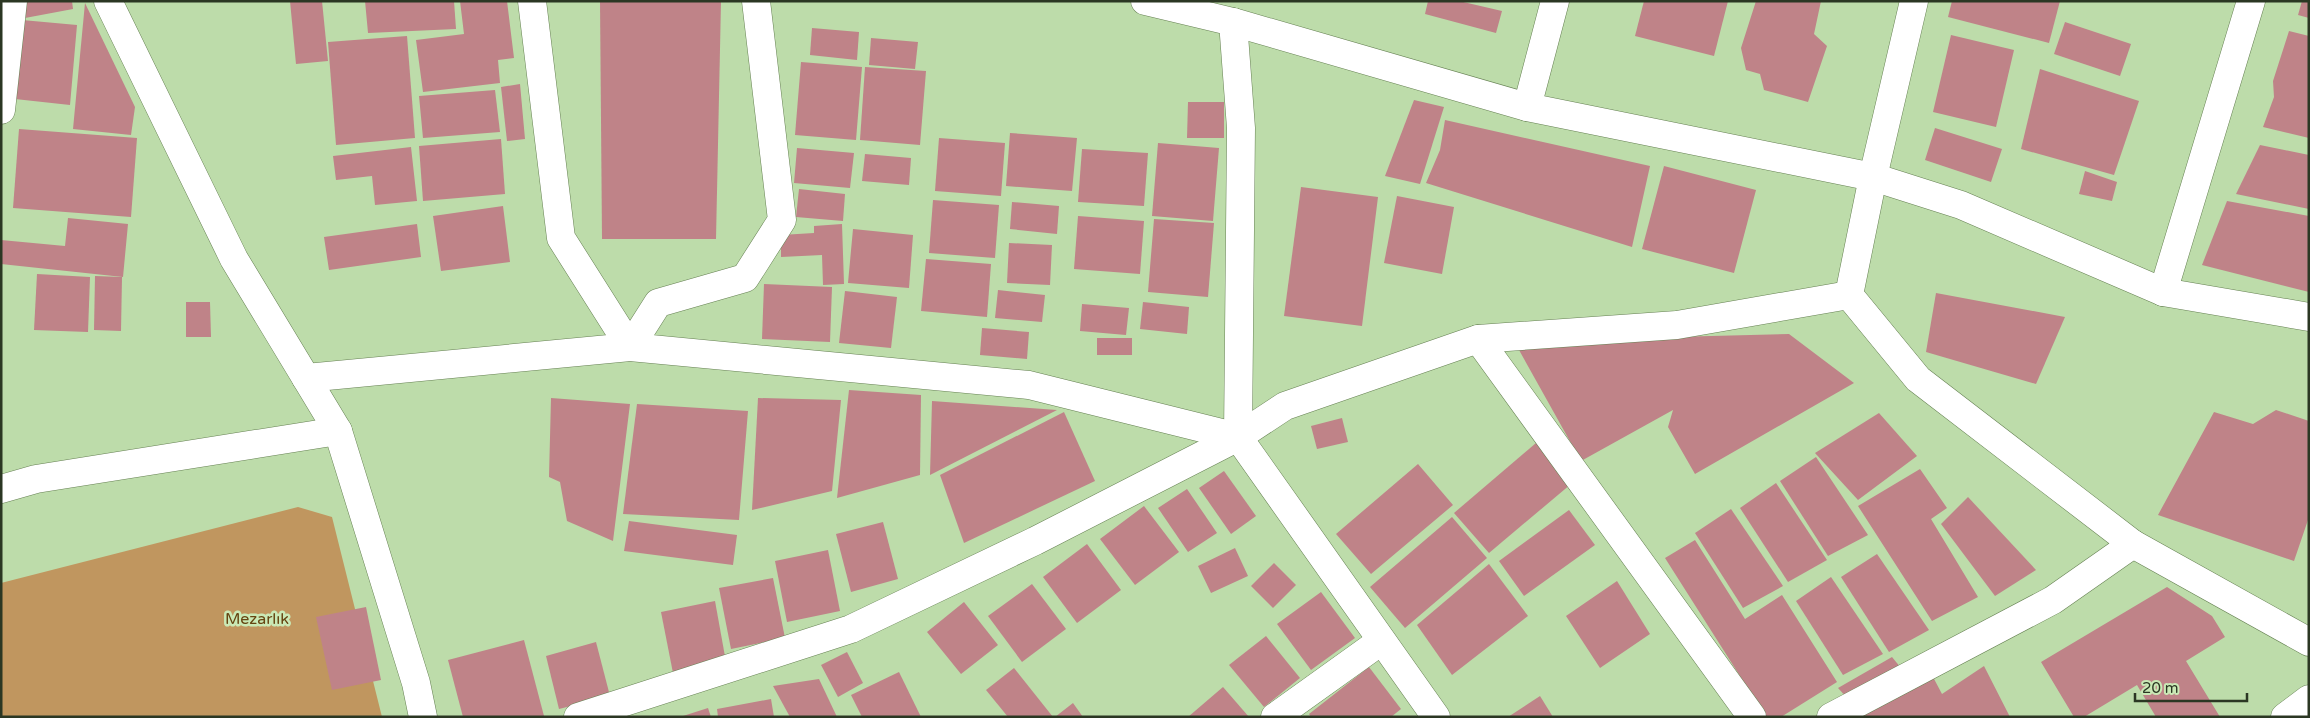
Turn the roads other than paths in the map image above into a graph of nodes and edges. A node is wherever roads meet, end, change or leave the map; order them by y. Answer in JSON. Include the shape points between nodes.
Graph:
{"nodes":[{"id":1,"x":14,"y":1,"type":"edge"},
{"id":2,"x":108,"y":1,"type":"edge"},
{"id":3,"x":532,"y":1,"type":"edge"},
{"id":4,"x":756,"y":1,"type":"edge"},
{"id":5,"x":1145,"y":1,"type":"edge"},
{"id":6,"x":1555,"y":1,"type":"edge"},
{"id":7,"x":1914,"y":1,"type":"edge"},
{"id":8,"x":2251,"y":1,"type":"edge"},
{"id":9,"x":1233,"y":22,"type":"junction"},
{"id":10,"x":1527,"y":107,"type":"junction"},
{"id":11,"x":1,"y":110,"type":"edge"},
{"id":12,"x":1873,"y":177,"type":"junction"},
{"id":13,"x":2163,"y":292,"type":"junction"},
{"id":14,"x":1848,"y":295,"type":"junction"},
{"id":15,"x":2309,"y":317,"type":"edge"},
{"id":16,"x":1478,"y":339,"type":"junction"},
{"id":17,"x":630,"y":346,"type":"junction"},
{"id":18,"x":306,"y":378,"type":"junction"},
{"id":19,"x":338,"y":431,"type":"junction"},
{"id":20,"x":1238,"y":437,"type":"junction"},
{"id":21,"x":1,"y":488,"type":"edge"},
{"id":22,"x":2133,"y":544,"type":"junction"},
{"id":23,"x":1380,"y":641,"type":"junction"},
{"id":24,"x":2309,"y":642,"type":"edge"},
{"id":25,"x":2309,"y":699,"type":"edge"},
{"id":26,"x":423,"y":717,"type":"edge"},
{"id":27,"x":578,"y":717,"type":"edge"},
{"id":28,"x":1275,"y":717,"type":"edge"},
{"id":29,"x":1436,"y":717,"type":"edge"},
{"id":30,"x":1752,"y":717,"type":"edge"},
{"id":31,"x":1831,"y":717,"type":"edge"},
{"id":32,"x":2285,"y":717,"type":"edge"}],
"edges":[{"from":1,"to":11,"type":"street"},
{"from":2,"to":18,"type":"street","via":[[234,259]]},
{"from":3,"to":17,"type":"street","via":[[561,238]]},
{"from":4,"to":17,"type":"street","via":[[782,220],[745,278],[658,303]]},
{"from":5,"to":9,"type":"street"},
{"from":6,"to":10,"type":"street"},
{"from":7,"to":12,"type":"street"},
{"from":8,"to":13,"type":"street"},
{"from":9,"to":10,"type":"street"},
{"from":9,"to":20,"type":"street","via":[[1241,128]]},
{"from":10,"to":12,"type":"street"},
{"from":12,"to":13,"type":"street","via":[[1961,205]]},
{"from":12,"to":14,"type":"street"},
{"from":13,"to":15,"type":"street"},
{"from":14,"to":16,"type":"street","via":[[1677,326]]},
{"from":14,"to":22,"type":"street","via":[[1918,379]]},
{"from":16,"to":20,"type":"street","via":[[1285,406]]},
{"from":16,"to":30,"type":"street"},
{"from":17,"to":18,"type":"street"},
{"from":17,"to":20,"type":"street","via":[[1029,384]]},
{"from":18,"to":19,"type":"street"},
{"from":19,"to":21,"type":"street","via":[[36,479]]},
{"from":19,"to":26,"type":"street","via":[[416,683]]},
{"from":20,"to":23,"type":"street"},
{"from":20,"to":27,"type":"street","via":[[1035,541],[851,629]]},
{"from":22,"to":24,"type":"street"},
{"from":22,"to":31,"type":"street","via":[[2053,600]]},
{"from":23,"to":28,"type":"street"},
{"from":23,"to":29,"type":"street"},
{"from":25,"to":32,"type":"street"}]}
